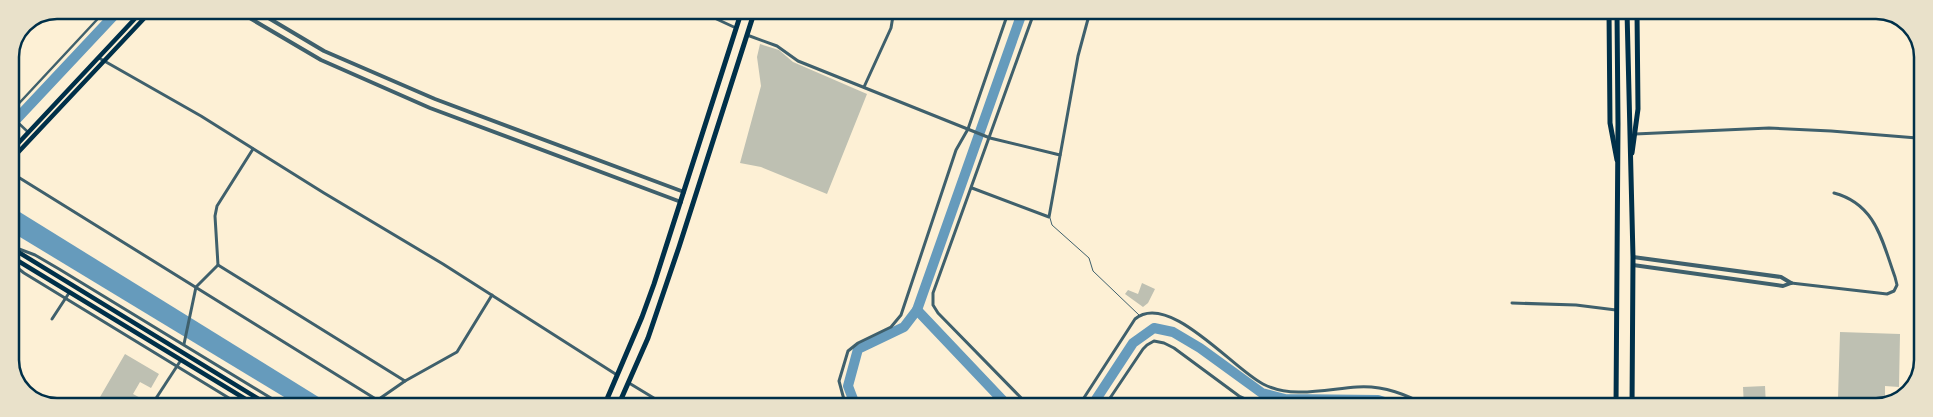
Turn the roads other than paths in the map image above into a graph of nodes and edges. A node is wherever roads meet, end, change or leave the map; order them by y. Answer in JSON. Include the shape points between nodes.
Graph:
{"nodes":[{"id":1,"x":98,"y":19,"type":"edge"},
{"id":2,"x":144,"y":19,"type":"edge"},
{"id":3,"x":251,"y":19,"type":"edge"},
{"id":4,"x":269,"y":19,"type":"edge"},
{"id":5,"x":716,"y":19,"type":"edge"},
{"id":6,"x":739,"y":19,"type":"edge"},
{"id":7,"x":752,"y":19,"type":"edge"},
{"id":8,"x":892,"y":19,"type":"edge"},
{"id":9,"x":1006,"y":19,"type":"edge"},
{"id":10,"x":1032,"y":19,"type":"edge"},
{"id":11,"x":1088,"y":19,"type":"edge"},
{"id":12,"x":1609,"y":19,"type":"edge"},
{"id":13,"x":1617,"y":19,"type":"edge"},
{"id":14,"x":1627,"y":19,"type":"edge"},
{"id":15,"x":1637,"y":19,"type":"edge"},
{"id":16,"x":134,"y":20,"type":"edge"},
{"id":17,"x":736,"y":28,"type":"junction"},
{"id":18,"x":747,"y":35,"type":"junction"},
{"id":19,"x":99,"y":58,"type":"junction"},
{"id":20,"x":105,"y":61,"type":"junction"},
{"id":21,"x":864,"y":87,"type":"junction"},
{"id":22,"x":19,"y":104,"type":"edge"},
{"id":23,"x":19,"y":123,"type":"edge"},
{"id":24,"x":968,"y":129,"type":"junction"},
{"id":25,"x":29,"y":133,"type":"junction"},
{"id":26,"x":1635,"y":134,"type":"junction"},
{"id":27,"x":989,"y":137,"type":"junction"},
{"id":28,"x":1914,"y":138,"type":"edge"},
{"id":29,"x":19,"y":143,"type":"edge"},
{"id":30,"x":253,"y":149,"type":"junction"},
{"id":31,"x":19,"y":152,"type":"edge"},
{"id":32,"x":1060,"y":155,"type":"junction"},
{"id":33,"x":1617,"y":161,"type":"junction"},
{"id":34,"x":1630,"y":161,"type":"junction"},
{"id":35,"x":19,"y":178,"type":"edge"},
{"id":36,"x":972,"y":188,"type":"junction"},
{"id":37,"x":684,"y":192,"type":"junction"},
{"id":38,"x":1834,"y":194,"type":"dead end"},
{"id":39,"x":681,"y":202,"type":"junction"},
{"id":40,"x":1049,"y":216,"type":"junction"},
{"id":41,"x":19,"y":250,"type":"edge"},
{"id":42,"x":19,"y":253,"type":"edge"},
{"id":43,"x":1633,"y":257,"type":"junction"},
{"id":44,"x":19,"y":262,"type":"edge"},
{"id":45,"x":218,"y":265,"type":"junction"},
{"id":46,"x":1633,"y":265,"type":"junction"},
{"id":47,"x":19,"y":268,"type":"edge"},
{"id":48,"x":1791,"y":283,"type":"junction"},
{"id":49,"x":196,"y":287,"type":"junction"},
{"id":50,"x":67,"y":295,"type":"junction"},
{"id":51,"x":492,"y":295,"type":"junction"},
{"id":52,"x":1512,"y":303,"type":"dead end"},
{"id":53,"x":1616,"y":310,"type":"junction"},
{"id":54,"x":1139,"y":315,"type":"junction"},
{"id":55,"x":52,"y":319,"type":"dead end"},
{"id":56,"x":184,"y":344,"type":"junction"},
{"id":57,"x":181,"y":360,"type":"junction"},
{"id":58,"x":177,"y":366,"type":"junction"},
{"id":59,"x":617,"y":375,"type":"junction"},
{"id":60,"x":405,"y":381,"type":"junction"},
{"id":61,"x":628,"y":383,"type":"junction"},
{"id":62,"x":224,"y":386,"type":"junction"},
{"id":63,"x":220,"y":392,"type":"junction"},
{"id":64,"x":155,"y":398,"type":"edge"},
{"id":65,"x":229,"y":398,"type":"edge"},
{"id":66,"x":244,"y":398,"type":"edge"},
{"id":67,"x":257,"y":398,"type":"edge"},
{"id":68,"x":271,"y":398,"type":"edge"},
{"id":69,"x":375,"y":398,"type":"edge"},
{"id":70,"x":381,"y":398,"type":"edge"},
{"id":71,"x":607,"y":398,"type":"edge"},
{"id":72,"x":621,"y":398,"type":"edge"},
{"id":73,"x":653,"y":398,"type":"edge"},
{"id":74,"x":844,"y":398,"type":"edge"},
{"id":75,"x":1021,"y":398,"type":"edge"},
{"id":76,"x":1084,"y":398,"type":"edge"},
{"id":77,"x":1110,"y":398,"type":"edge"},
{"id":78,"x":1243,"y":398,"type":"edge"},
{"id":79,"x":1411,"y":398,"type":"edge"},
{"id":80,"x":1616,"y":398,"type":"edge"},
{"id":81,"x":1632,"y":398,"type":"edge"}],
"edges":[{"from":1,"to":22,"type":"street"},
{"from":2,"to":20,"type":"main road"},
{"from":3,"to":39,"type":"street","via":[[320,60],[430,108]]},
{"from":4,"to":37,"type":"street","via":[[324,51],[435,99]]},
{"from":5,"to":17,"type":"street"},
{"from":6,"to":17,"type":"main road"},
{"from":7,"to":18,"type":"main road"},
{"from":8,"to":21,"type":"street"},
{"from":9,"to":24,"type":"street"},
{"from":10,"to":27,"type":"street"},
{"from":11,"to":32,"type":"street"},
{"from":12,"to":33,"type":"main road","via":[[1610,123]]},
{"from":13,"to":33,"type":"main road"},
{"from":14,"to":34,"type":"main road"},
{"from":15,"to":26,"type":"main road","via":[[1638,109]]},
{"from":16,"to":19,"type":"main road"},
{"from":17,"to":37,"type":"main road"},
{"from":18,"to":21,"type":"street","via":[[777,46],[798,61]]},
{"from":18,"to":61,"type":"main road","via":[[648,338]]},
{"from":19,"to":20,"type":"street"},
{"from":19,"to":25,"type":"main road"},
{"from":20,"to":30,"type":"street"},
{"from":20,"to":31,"type":"main road"},
{"from":21,"to":24,"type":"street"},
{"from":23,"to":25,"type":"street"},
{"from":24,"to":27,"type":"street"},
{"from":24,"to":74,"type":"street","via":[[956,150],[901,315],[891,327],[848,351],[839,381]]},
{"from":25,"to":29,"type":"main road"},
{"from":26,"to":28,"type":"street","via":[[1769,128]]},
{"from":26,"to":34,"type":"main road"},
{"from":27,"to":32,"type":"street"},
{"from":27,"to":36,"type":"street"},
{"from":30,"to":45,"type":"street","via":[[217,206]]},
{"from":30,"to":51,"type":"street"},
{"from":32,"to":40,"type":"street"},
{"from":33,"to":53,"type":"main road"},
{"from":34,"to":43,"type":"main road"},
{"from":35,"to":49,"type":"street"},
{"from":36,"to":40,"type":"street"},
{"from":36,"to":75,"type":"street","via":[[933,293],[933,305],[938,314]]},
{"from":37,"to":39,"type":"main road"},
{"from":38,"to":48,"type":"street","via":[[1847,197],[1864,208],[1877,226],[1895,277],[1894,291],[1887,294]]},
{"from":39,"to":59,"type":"main road","via":[[642,317]]},
{"from":40,"to":54,"type":"lane","via":[[1052,225],[1088,258],[1094,272]]},
{"from":41,"to":56,"type":"street","via":[[51,264]]},
{"from":42,"to":67,"type":"main road"},
{"from":43,"to":46,"type":"main road"},
{"from":43,"to":48,"type":"street","via":[[1781,277]]},
{"from":44,"to":50,"type":"main road"},
{"from":45,"to":49,"type":"street"},
{"from":45,"to":60,"type":"street"},
{"from":46,"to":48,"type":"street","via":[[1783,286]]},
{"from":46,"to":81,"type":"main road"},
{"from":47,"to":50,"type":"street"},
{"from":49,"to":56,"type":"street"},
{"from":49,"to":69,"type":"street"},
{"from":50,"to":55,"type":"street"},
{"from":50,"to":57,"type":"main road"},
{"from":50,"to":58,"type":"street"},
{"from":51,"to":59,"type":"street"},
{"from":51,"to":60,"type":"street","via":[[457,352]]},
{"from":52,"to":53,"type":"street"},
{"from":53,"to":80,"type":"main road"},
{"from":54,"to":76,"type":"street"},
{"from":54,"to":79,"type":"street","via":[[1152,311],[1189,327],[1243,371],[1271,387],[1308,391],[1357,387],[1388,390]]},
{"from":56,"to":68,"type":"street"},
{"from":57,"to":58,"type":"street"},
{"from":57,"to":62,"type":"main road"},
{"from":58,"to":63,"type":"street"},
{"from":58,"to":64,"type":"street"},
{"from":59,"to":71,"type":"main road"},
{"from":60,"to":70,"type":"street"},
{"from":61,"to":72,"type":"main road"},
{"from":61,"to":73,"type":"street"},
{"from":62,"to":63,"type":"street"},
{"from":62,"to":66,"type":"main road"},
{"from":63,"to":65,"type":"street"},
{"from":77,"to":78,"type":"street","via":[[1147,344],[1154,341],[1174,348]]}]}
